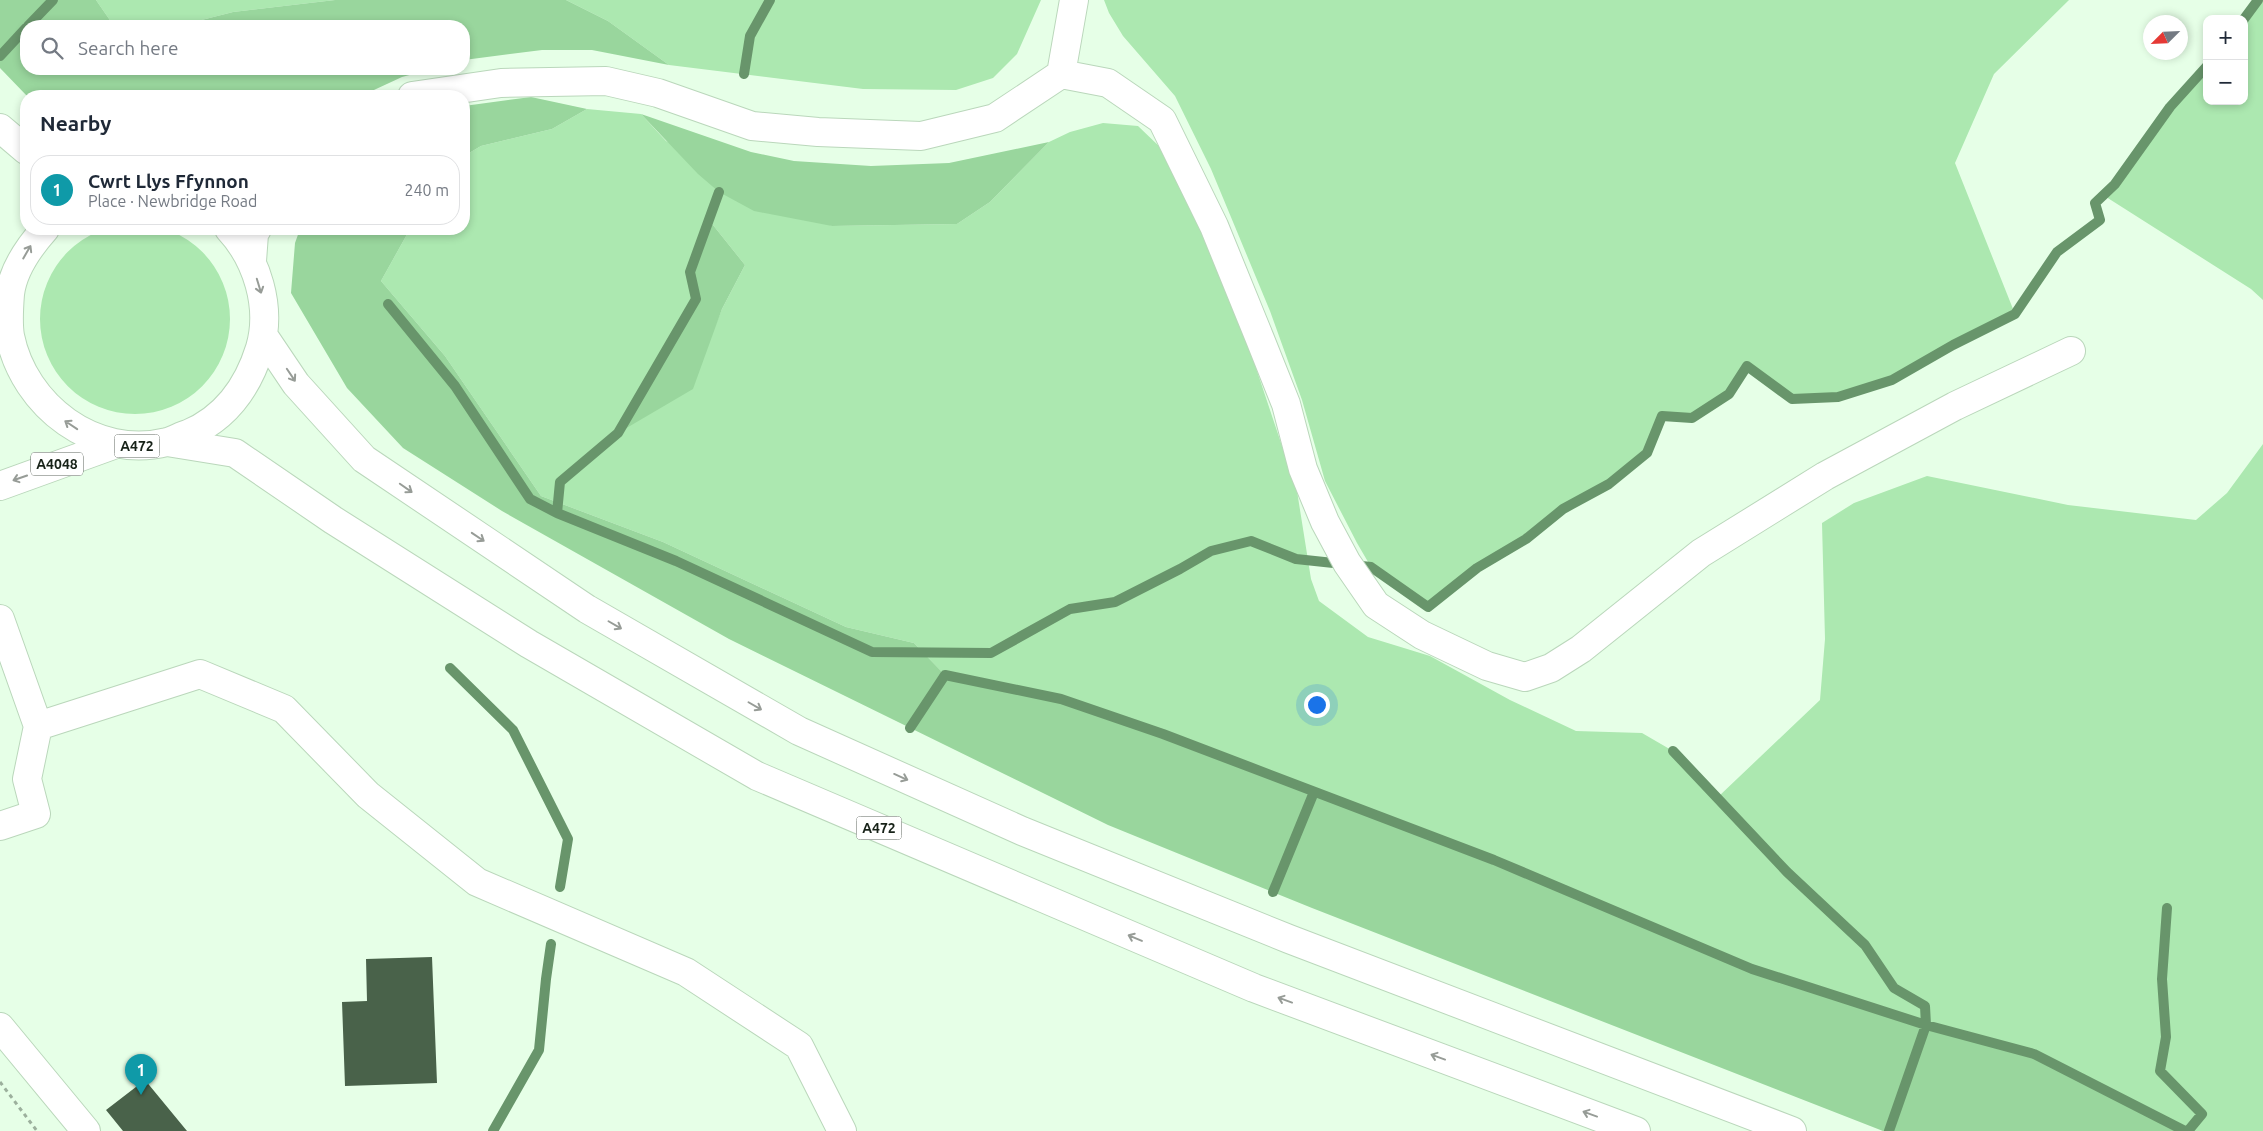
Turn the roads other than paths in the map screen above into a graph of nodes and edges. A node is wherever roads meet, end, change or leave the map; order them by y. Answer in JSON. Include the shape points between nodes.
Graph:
{"nodes":[{"id":1,"x":1074,"y":0,"type":"edge"},
{"id":2,"x":1061,"y":74,"type":"junction"},
{"id":3,"x":453,"y":90,"type":"edge"},
{"id":4,"x":0,"y":128,"type":"edge"},
{"id":5,"x":20,"y":145,"type":"edge"},
{"id":6,"x":40,"y":235,"type":"edge"},
{"id":7,"x":233,"y":235,"type":"edge"},
{"id":8,"x":254,"y":235,"type":"edge"},
{"id":9,"x":252,"y":261,"type":"junction"},
{"id":10,"x":0,"y":263,"type":"edge"},
{"id":11,"x":10,"y":293,"type":"junction"},
{"id":12,"x":263,"y":335,"type":"junction"},
{"id":13,"x":5,"y":343,"type":"edge"},
{"id":14,"x":2071,"y":351,"type":"dead end"},
{"id":15,"x":167,"y":442,"type":"junction"},
{"id":16,"x":116,"y":444,"type":"junction"},
{"id":17,"x":0,"y":486,"type":"edge"},
{"id":18,"x":0,"y":619,"type":"edge"},
{"id":19,"x":38,"y":726,"type":"junction"},
{"id":20,"x":0,"y":826,"type":"edge"},
{"id":21,"x":0,"y":1027,"type":"edge"},
{"id":22,"x":86,"y":1131,"type":"edge"},
{"id":23,"x":842,"y":1131,"type":"edge"},
{"id":24,"x":1636,"y":1131,"type":"edge"},
{"id":25,"x":1792,"y":1131,"type":"edge"}],
"edges":[{"from":1,"to":2,"type":"main road"},
{"from":2,"to":3,"type":"main road","via":[[995,118],[921,136],[752,126],[658,93],[606,82],[500,83]]},
{"from":2,"to":14,"type":"main road","via":[[1108,83],[1162,120],[1214,226],[1260,339],[1286,404],[1303,469],[1325,522],[1347,563],[1376,605],[1422,635],[1487,666],[1525,677],[1551,668],[1581,649],[1701,553],[1825,476],[1955,406]]},
{"from":4,"to":5,"type":"main road"},
{"from":11,"to":6,"type":"main road","number":"A472","one_way":true,"via":[[20,265]]},
{"from":7,"to":9,"type":"main road","number":"A472"},
{"from":8,"to":9,"type":"main road"},
{"from":9,"to":12,"type":"main road","number":"A472","one_way":true,"via":[[263,297]]},
{"from":10,"to":11,"type":"main road","number":"A472"},
{"from":11,"to":13,"type":"main road","number":"A472"},
{"from":12,"to":15,"type":"main road","number":"A472","via":[[252,372],[232,404],[202,428]]},
{"from":12,"to":25,"type":"main road","one_way":true,"via":[[296,384],[364,459],[587,609],[799,731],[1022,831],[1270,932]]},
{"from":16,"to":13,"type":"main road","number":"A472","one_way":true,"via":[[83,433],[56,415],[34,390]]},
{"from":15,"to":16,"type":"main road","number":"A472","via":[[136,446]]},
{"from":24,"to":15,"type":"main road","number":"A472","one_way":true,"via":[[1254,988],[757,776],[529,644],[333,520],[235,453]]},
{"from":16,"to":17,"type":"main road","number":"A4048","one_way":true},
{"from":18,"to":19,"type":"main road"},
{"from":19,"to":20,"type":"main road","via":[[27,779],[36,814]]},
{"from":19,"to":23,"type":"main road","via":[[200,674],[284,709],[368,795],[477,882],[686,972],[799,1046]]},
{"from":21,"to":22,"type":"main road"}]}
